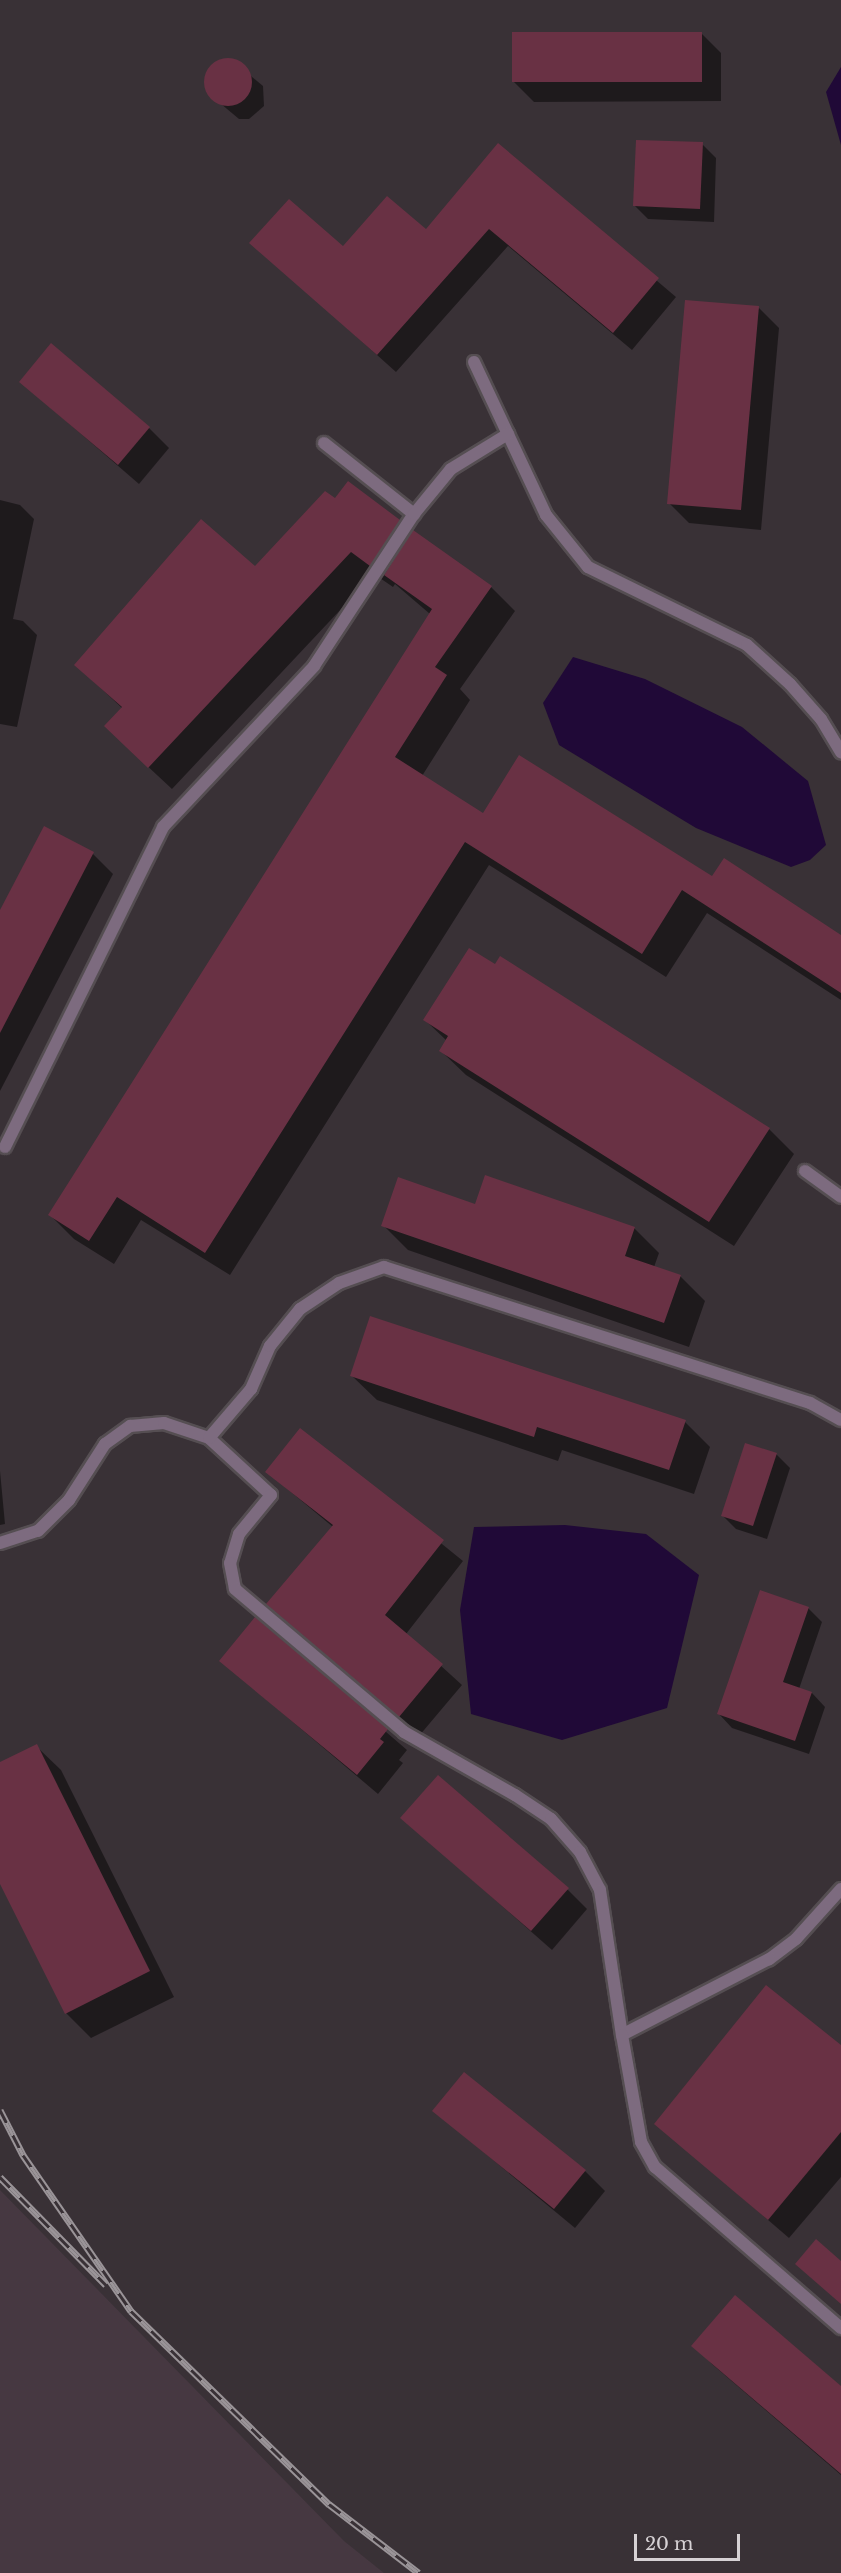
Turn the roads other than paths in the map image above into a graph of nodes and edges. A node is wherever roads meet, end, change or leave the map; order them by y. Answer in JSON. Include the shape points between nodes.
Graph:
{"nodes":[{"id":1,"x":474,"y":362,"type":"dead end"},
{"id":2,"x":508,"y":434,"type":"junction"},
{"id":3,"x":324,"y":443,"type":"dead end"},
{"id":4,"x":414,"y":514,"type":"junction"},
{"id":5,"x":841,"y":752,"type":"edge"},
{"id":6,"x":5,"y":1147,"type":"dead end"},
{"id":7,"x":804,"y":1171,"type":"dead end"},
{"id":8,"x":841,"y":1197,"type":"edge"},
{"id":9,"x":841,"y":1420,"type":"edge"},
{"id":10,"x":210,"y":1438,"type":"junction"},
{"id":11,"x":0,"y":1543,"type":"edge"},
{"id":12,"x":841,"y":1889,"type":"edge"},
{"id":13,"x":622,"y":2036,"type":"junction"},
{"id":14,"x":841,"y":2328,"type":"edge"}],
"edges":[{"from":1,"to":2,"type":"lane"},
{"from":2,"to":4,"type":"lane","via":[[451,469]]},
{"from":2,"to":5,"type":"lane","via":[[546,515],[588,567],[747,645],[813,710]]},
{"from":3,"to":4,"type":"lane"},
{"from":4,"to":6,"type":"lane","via":[[314,666],[163,827]]},
{"from":7,"to":8,"type":"lane"},
{"from":9,"to":10,"type":"lane","via":[[810,1403],[384,1267],[339,1283],[300,1309],[270,1346],[251,1389]]},
{"from":10,"to":11,"type":"lane","via":[[164,1423],[130,1426],[105,1444],[69,1500],[38,1531]]},
{"from":10,"to":13,"type":"lane","via":[[271,1495],[239,1534],[230,1563],[235,1589],[404,1732],[515,1794],[551,1819],[580,1852],[600,1890]]},
{"from":12,"to":13,"type":"lane","via":[[796,1939],[769,1959]]},
{"from":13,"to":14,"type":"lane","via":[[641,2142],[655,2167]]}]}
